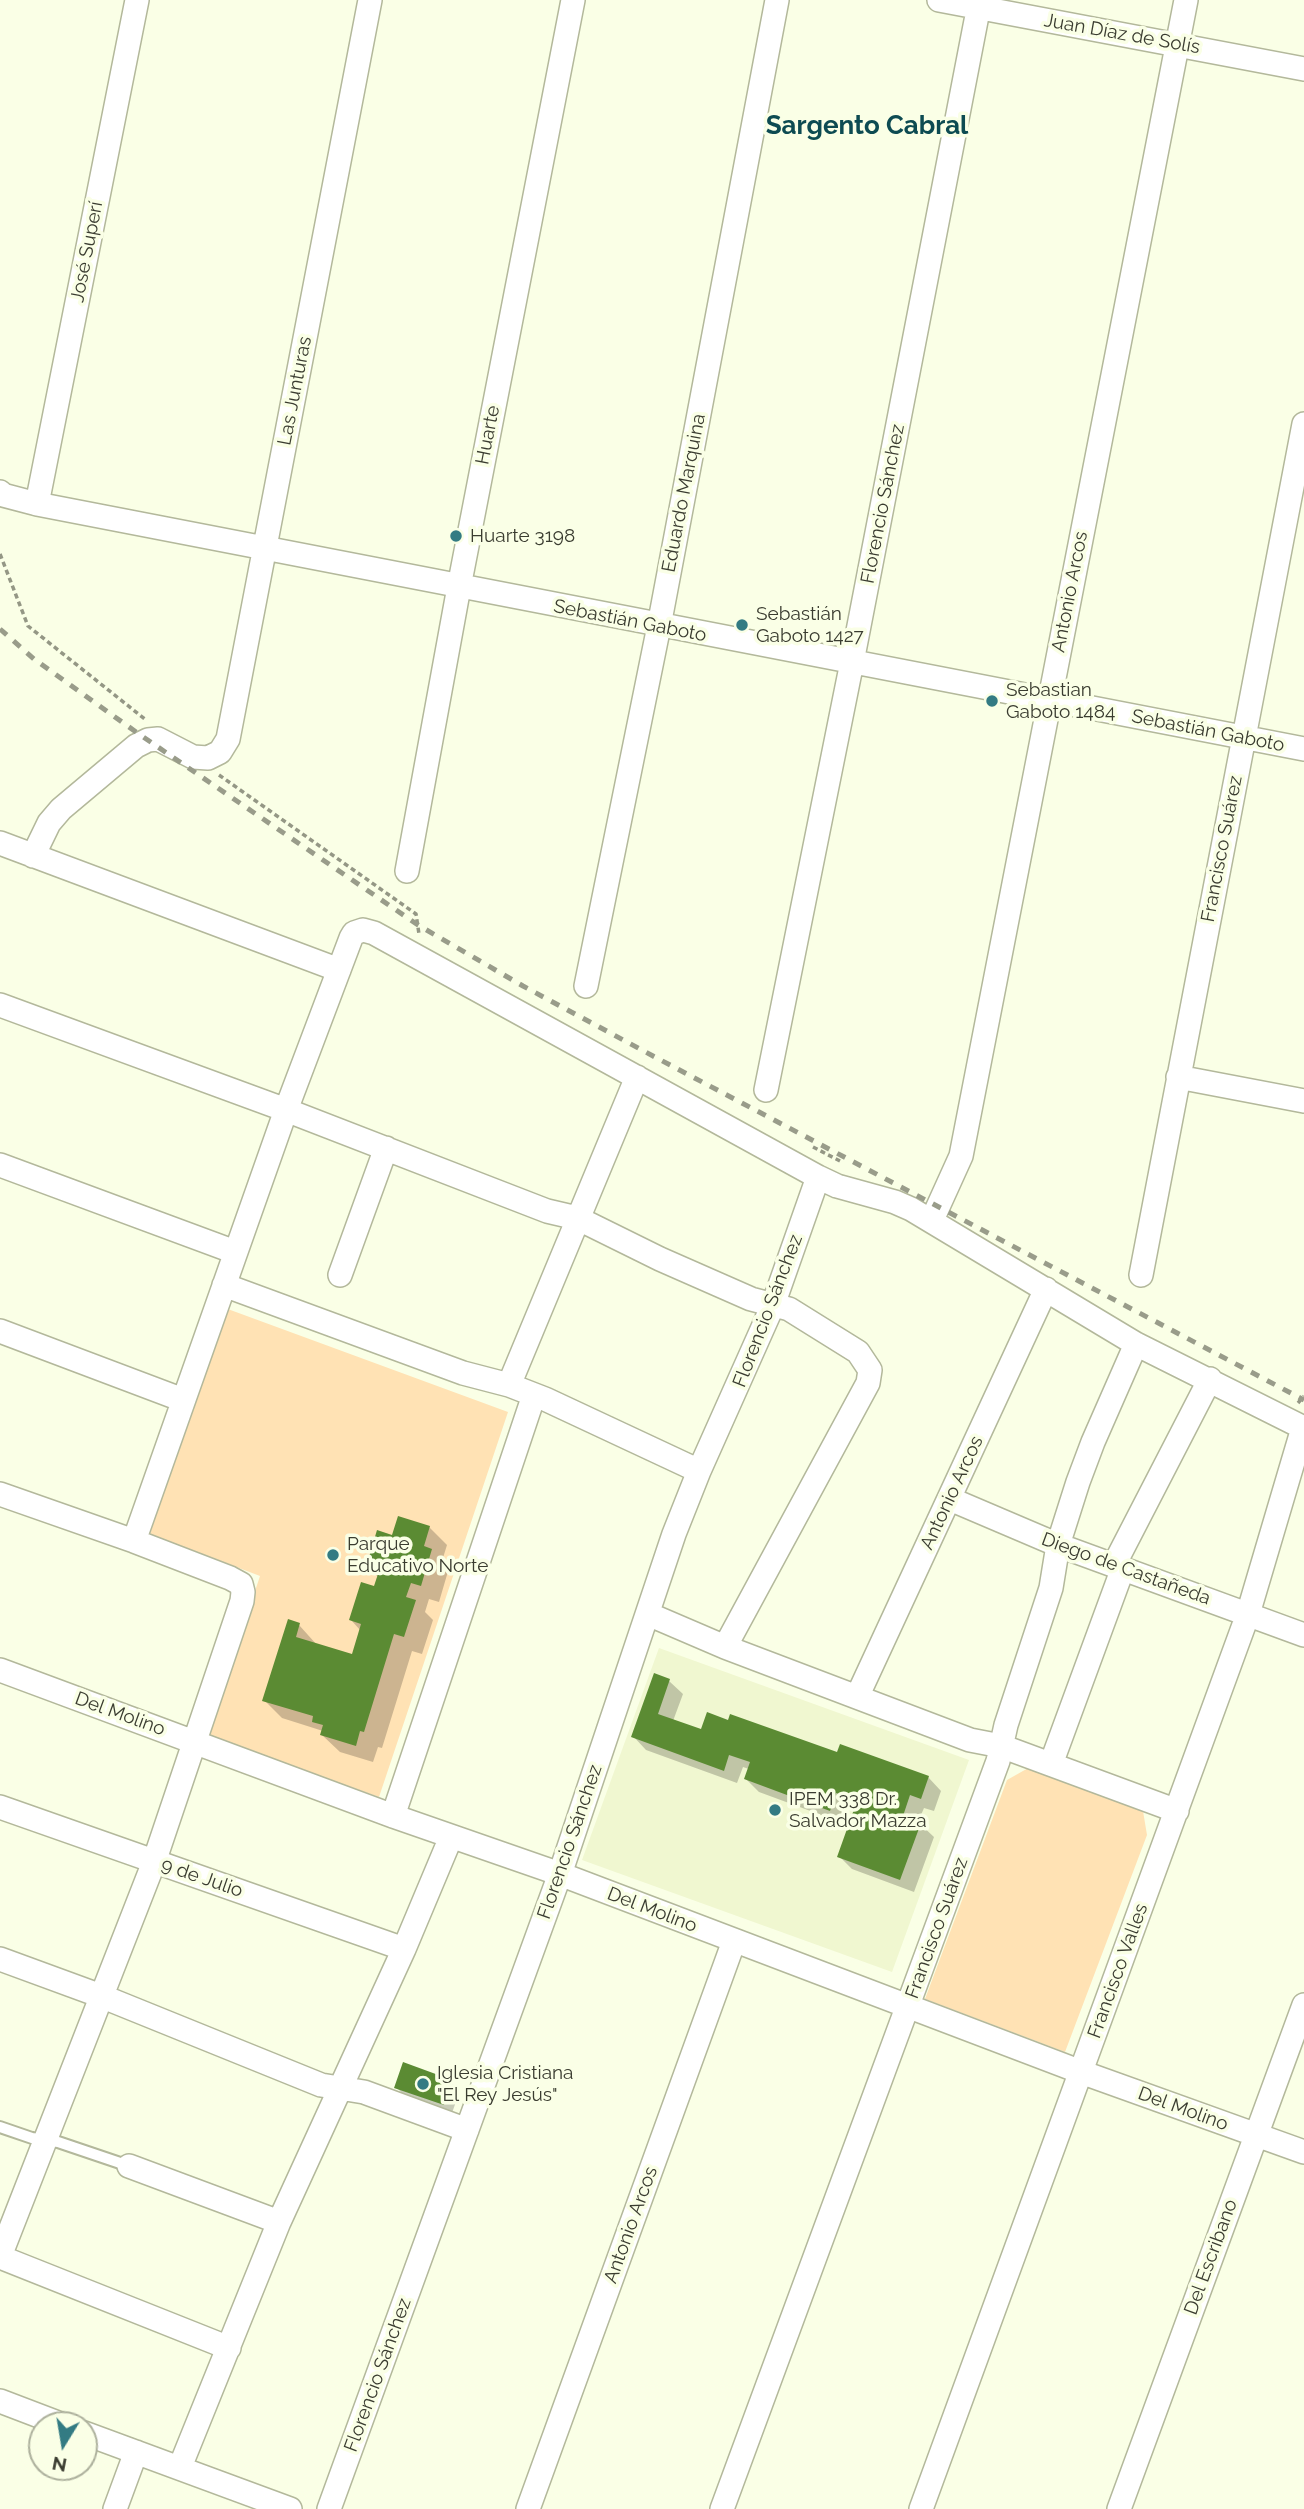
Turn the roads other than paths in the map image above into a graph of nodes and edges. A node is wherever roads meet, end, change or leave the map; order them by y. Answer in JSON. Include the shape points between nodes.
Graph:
{"nodes":[{"id":1,"x":137,"y":0,"type":"edge"},
{"id":2,"x":370,"y":0,"type":"edge"},
{"id":3,"x":573,"y":0,"type":"edge"},
{"id":4,"x":777,"y":0,"type":"edge"},
{"id":5,"x":939,"y":0,"type":"edge"},
{"id":6,"x":1186,"y":0,"type":"edge"},
{"id":7,"x":980,"y":4,"type":"edge"},
{"id":8,"x":1178,"y":44,"type":"junction"},
{"id":9,"x":1304,"y":69,"type":"edge"},
{"id":10,"x":1304,"y":424,"type":"edge"},
{"id":11,"x":0,"y":492,"type":"edge"},
{"id":12,"x":37,"y":505,"type":"junction"},
{"id":13,"x":264,"y":549,"type":"junction"},
{"id":14,"x":459,"y":587,"type":"junction"},
{"id":15,"x":659,"y":626,"type":"junction"},
{"id":16,"x":852,"y":662,"type":"junction"},
{"id":17,"x":1048,"y":700,"type":"junction"},
{"id":18,"x":1244,"y":738,"type":"junction"},
{"id":19,"x":1304,"y":750,"type":"edge"},
{"id":20,"x":0,"y":843,"type":"edge"},
{"id":21,"x":33,"y":856,"type":"junction"},
{"id":22,"x":407,"y":871,"type":"dead end"},
{"id":23,"x":339,"y":971,"type":"junction"},
{"id":24,"x":586,"y":986,"type":"dead end"},
{"id":25,"x":0,"y":1005,"type":"edge"},
{"id":26,"x":637,"y":1077,"type":"junction"},
{"id":27,"x":1178,"y":1077,"type":"junction"},
{"id":28,"x":766,"y":1090,"type":"dead end"},
{"id":29,"x":1304,"y":1101,"type":"edge"},
{"id":30,"x":286,"y":1111,"type":"junction"},
{"id":31,"x":386,"y":1148,"type":"junction"},
{"id":32,"x":0,"y":1165,"type":"edge"},
{"id":33,"x":818,"y":1177,"type":"junction"},
{"id":34,"x":577,"y":1218,"type":"junction"},
{"id":35,"x":932,"y":1220,"type":"junction"},
{"id":36,"x":235,"y":1252,"type":"junction"},
{"id":37,"x":340,"y":1275,"type":"dead end"},
{"id":38,"x":1141,"y":1275,"type":"dead end"},
{"id":39,"x":224,"y":1285,"type":"junction"},
{"id":40,"x":1046,"y":1289,"type":"junction"},
{"id":41,"x":773,"y":1305,"type":"junction"},
{"id":42,"x":0,"y":1331,"type":"edge"},
{"id":43,"x":1136,"y":1344,"type":"junction"},
{"id":44,"x":1210,"y":1379,"type":"junction"},
{"id":45,"x":509,"y":1385,"type":"junction"},
{"id":46,"x":534,"y":1395,"type":"junction"},
{"id":47,"x":183,"y":1400,"type":"junction"},
{"id":48,"x":1304,"y":1428,"type":"edge"},
{"id":49,"x":699,"y":1471,"type":"junction"},
{"id":50,"x":0,"y":1494,"type":"edge"},
{"id":51,"x":950,"y":1499,"type":"junction"},
{"id":52,"x":134,"y":1541,"type":"junction"},
{"id":53,"x":1058,"y":1545,"type":"junction"},
{"id":54,"x":1118,"y":1567,"type":"junction"},
{"id":55,"x":648,"y":1614,"type":"junction"},
{"id":56,"x":1248,"y":1614,"type":"junction"},
{"id":57,"x":1304,"y":1635,"type":"edge"},
{"id":58,"x":724,"y":1647,"type":"junction"},
{"id":59,"x":0,"y":1670,"type":"edge"},
{"id":60,"x":857,"y":1697,"type":"junction"},
{"id":61,"x":194,"y":1742,"type":"junction"},
{"id":62,"x":1001,"y":1745,"type":"junction"},
{"id":63,"x":1051,"y":1764,"type":"junction"},
{"id":64,"x":0,"y":1807,"type":"edge"},
{"id":65,"x":1177,"y":1811,"type":"junction"},
{"id":66,"x":393,"y":1816,"type":"junction"},
{"id":67,"x":451,"y":1837,"type":"junction"},
{"id":68,"x":154,"y":1862,"type":"junction"},
{"id":69,"x":560,"y":1874,"type":"junction"},
{"id":70,"x":734,"y":1941,"type":"junction"},
{"id":71,"x":404,"y":1949,"type":"junction"},
{"id":72,"x":0,"y":1959,"type":"edge"},
{"id":73,"x":101,"y":1996,"type":"junction"},
{"id":74,"x":909,"y":2005,"type":"junction"},
{"id":75,"x":1304,"y":2005,"type":"edge"},
{"id":76,"x":1081,"y":2072,"type":"junction"},
{"id":77,"x":341,"y":2088,"type":"junction"},
{"id":78,"x":0,"y":2127,"type":"edge"},
{"id":79,"x":467,"y":2130,"type":"junction"},
{"id":80,"x":1256,"y":2135,"type":"junction"},
{"id":81,"x":46,"y":2140,"type":"junction"},
{"id":82,"x":1304,"y":2152,"type":"edge"},
{"id":83,"x":130,"y":2166,"type":"joint"},
{"id":84,"x":279,"y":2221,"type":"junction"},
{"id":85,"x":1,"y":2250,"type":"edge"},
{"id":86,"x":229,"y":2348,"type":"junction"},
{"id":87,"x":0,"y":2401,"type":"edge"},
{"id":88,"x":28,"y":2412,"type":"edge"},
{"id":89,"x":98,"y":2438,"type":"edge"},
{"id":90,"x":136,"y":2452,"type":"junction"},
{"id":91,"x":180,"y":2467,"type":"junction"},
{"id":92,"x":115,"y":2509,"type":"edge"},
{"id":93,"x":290,"y":2509,"type":"edge"},
{"id":94,"x":329,"y":2509,"type":"edge"},
{"id":95,"x":528,"y":2509,"type":"edge"},
{"id":96,"x":722,"y":2509,"type":"edge"},
{"id":97,"x":920,"y":2509,"type":"edge"},
{"id":98,"x":1119,"y":2509,"type":"edge"}],
"edges":[{"from":1,"to":12,"type":"street","name":"José Superí"},
{"from":2,"to":13,"type":"street","name":"Las Junturas"},
{"from":3,"to":14,"type":"street","name":"Huarte"},
{"from":4,"to":15,"type":"street","name":"Eduardo Marquina"},
{"from":5,"to":7,"type":"street","name":"Juan Díaz de Solís"},
{"from":6,"to":8,"type":"street","name":"Antonio Arcos"},
{"from":7,"to":8,"type":"street","name":"Juan Díaz de Solís"},
{"from":7,"to":16,"type":"street","name":"Florencio Sánchez"},
{"from":8,"to":9,"type":"street","name":"Juan Díaz de Solís"},
{"from":8,"to":17,"type":"street","name":"Antonio Arcos"},
{"from":10,"to":18,"type":"street","name":"Francisco Suárez"},
{"from":11,"to":12,"type":"street","name":"Sebastián Gaboto"},
{"from":12,"to":13,"type":"street","name":"Sebastián Gaboto"},
{"from":13,"to":14,"type":"street","name":"Sebastián Gaboto"},
{"from":13,"to":21,"type":"street","name":"Las Junturas","via":[[228,739],[220,752],[208,758],[193,757],[158,739],[136,746],[61,810]]},
{"from":14,"to":15,"type":"street","name":"Sebastián Gaboto"},
{"from":14,"to":22,"type":"street","name":"Huarte"},
{"from":15,"to":16,"type":"street","name":"Sebastián Gaboto"},
{"from":15,"to":24,"type":"street","name":"Eduardo Marquina"},
{"from":16,"to":17,"type":"street","name":"Sebastián Gaboto"},
{"from":16,"to":28,"type":"street","name":"Florencio Sánchez"},
{"from":17,"to":18,"type":"street","name":"Sebastián Gaboto"},
{"from":17,"to":35,"type":"street","name":"Antonio Arcos","via":[[961,1156]]},
{"from":18,"to":19,"type":"street","name":"Sebastián Gaboto"},
{"from":18,"to":27,"type":"street","name":"Francisco Suárez"},
{"from":20,"to":21,"type":"street"},
{"from":21,"to":23,"type":"street"},
{"from":23,"to":26,"type":"street","via":[[354,933],[374,933]]},
{"from":23,"to":30,"type":"street"},
{"from":25,"to":30,"type":"street"},
{"from":26,"to":33,"type":"street"},
{"from":26,"to":34,"type":"street"},
{"from":27,"to":29,"type":"street"},
{"from":27,"to":38,"type":"street","name":"Francisco Suárez"},
{"from":30,"to":31,"type":"street"},
{"from":30,"to":36,"type":"street"},
{"from":31,"to":34,"type":"street","via":[[547,1211]]},
{"from":31,"to":37,"type":"street"},
{"from":32,"to":36,"type":"street"},
{"from":33,"to":35,"type":"street","via":[[895,1202]]},
{"from":33,"to":41,"type":"street","name":"Florencio Sánchez"},
{"from":34,"to":41,"type":"street","via":[[660,1259]]},
{"from":34,"to":45,"type":"street"},
{"from":35,"to":40,"type":"street"},
{"from":36,"to":39,"type":"street"},
{"from":39,"to":45,"type":"street","via":[[463,1373]]},
{"from":39,"to":47,"type":"street"},
{"from":40,"to":43,"type":"street"},
{"from":40,"to":51,"type":"street","name":"Antonio Arcos"},
{"from":41,"to":49,"type":"street","name":"Florencio Sánchez"},
{"from":41,"to":58,"type":"street","via":[[858,1352],[871,1378]]},
{"from":42,"to":47,"type":"street"},
{"from":43,"to":44,"type":"street"},
{"from":43,"to":53,"type":"street","name":"Francisco Suárez","via":[[1093,1442]]},
{"from":44,"to":48,"type":"street"},
{"from":44,"to":54,"type":"street"},
{"from":45,"to":46,"type":"street"},
{"from":46,"to":49,"type":"street"},
{"from":46,"to":66,"type":"street"},
{"from":47,"to":52,"type":"street"},
{"from":48,"to":56,"type":"street","name":"Francisco Valles"},
{"from":49,"to":55,"type":"street","name":"Florencio Sánchez"},
{"from":50,"to":52,"type":"street"},
{"from":51,"to":53,"type":"street","name":"Diego de Castañeda"},
{"from":51,"to":60,"type":"street","name":"Antonio Arcos"},
{"from":52,"to":61,"type":"street","via":[[241,1584],[242,1601]]},
{"from":53,"to":54,"type":"street","name":"Diego de Castañeda"},
{"from":53,"to":62,"type":"street","name":"Francisco Suárez","via":[[1051,1588]]},
{"from":54,"to":56,"type":"street","name":"Diego de Castañeda"},
{"from":54,"to":63,"type":"street"},
{"from":55,"to":58,"type":"street"},
{"from":55,"to":69,"type":"street","name":"Florencio Sánchez"},
{"from":56,"to":57,"type":"street","name":"Diego de Castañeda"},
{"from":56,"to":65,"type":"street","name":"Francisco Valles"},
{"from":58,"to":60,"type":"street"},
{"from":59,"to":61,"type":"street","name":"Del Molino"},
{"from":60,"to":62,"type":"street","via":[[970,1740]]},
{"from":61,"to":66,"type":"street","name":"Del Molino"},
{"from":61,"to":68,"type":"street"},
{"from":62,"to":63,"type":"street"},
{"from":62,"to":74,"type":"street","name":"Francisco Suárez"},
{"from":63,"to":65,"type":"street"},
{"from":64,"to":68,"type":"street","name":"9 de Julio"},
{"from":65,"to":76,"type":"street","name":"Francisco Valles"},
{"from":66,"to":67,"type":"street","name":"Del Molino"},
{"from":67,"to":69,"type":"street","name":"Del Molino"},
{"from":67,"to":71,"type":"street"},
{"from":68,"to":71,"type":"street","name":"9 de Julio"},
{"from":68,"to":73,"type":"street"},
{"from":69,"to":70,"type":"street","name":"Del Molino"},
{"from":69,"to":79,"type":"street","name":"Florencio Sánchez"},
{"from":70,"to":74,"type":"street","name":"Del Molino"},
{"from":70,"to":95,"type":"street","name":"Antonio Arcos"},
{"from":71,"to":77,"type":"street"},
{"from":72,"to":73,"type":"street"},
{"from":73,"to":77,"type":"street","via":[[321,2085]]},
{"from":73,"to":81,"type":"street"},
{"from":74,"to":76,"type":"street","name":"Del Molino"},
{"from":74,"to":96,"type":"street","name":"Francisco Suárez"},
{"from":75,"to":80,"type":"street","name":"Del Escribano"},
{"from":76,"to":80,"type":"street","name":"Del Molino"},
{"from":76,"to":97,"type":"street","name":"Francisco Valles"},
{"from":77,"to":79,"type":"street"},
{"from":77,"to":84,"type":"street"},
{"from":78,"to":81,"type":"lane"},
{"from":79,"to":94,"type":"street","name":"Florencio Sánchez"},
{"from":80,"to":82,"type":"street","name":"Del Molino"},
{"from":80,"to":98,"type":"street","name":"Del Escribano"},
{"from":81,"to":83,"type":"lane"},
{"from":81,"to":85,"type":"street"},
{"from":83,"to":84,"type":"street"},
{"from":84,"to":86,"type":"street"},
{"from":85,"to":86,"type":"street"},
{"from":86,"to":91,"type":"street"},
{"from":87,"to":88,"type":"street"},
{"from":89,"to":90,"type":"street"},
{"from":90,"to":91,"type":"street"},
{"from":90,"to":92,"type":"street"},
{"from":91,"to":93,"type":"street"}]}
